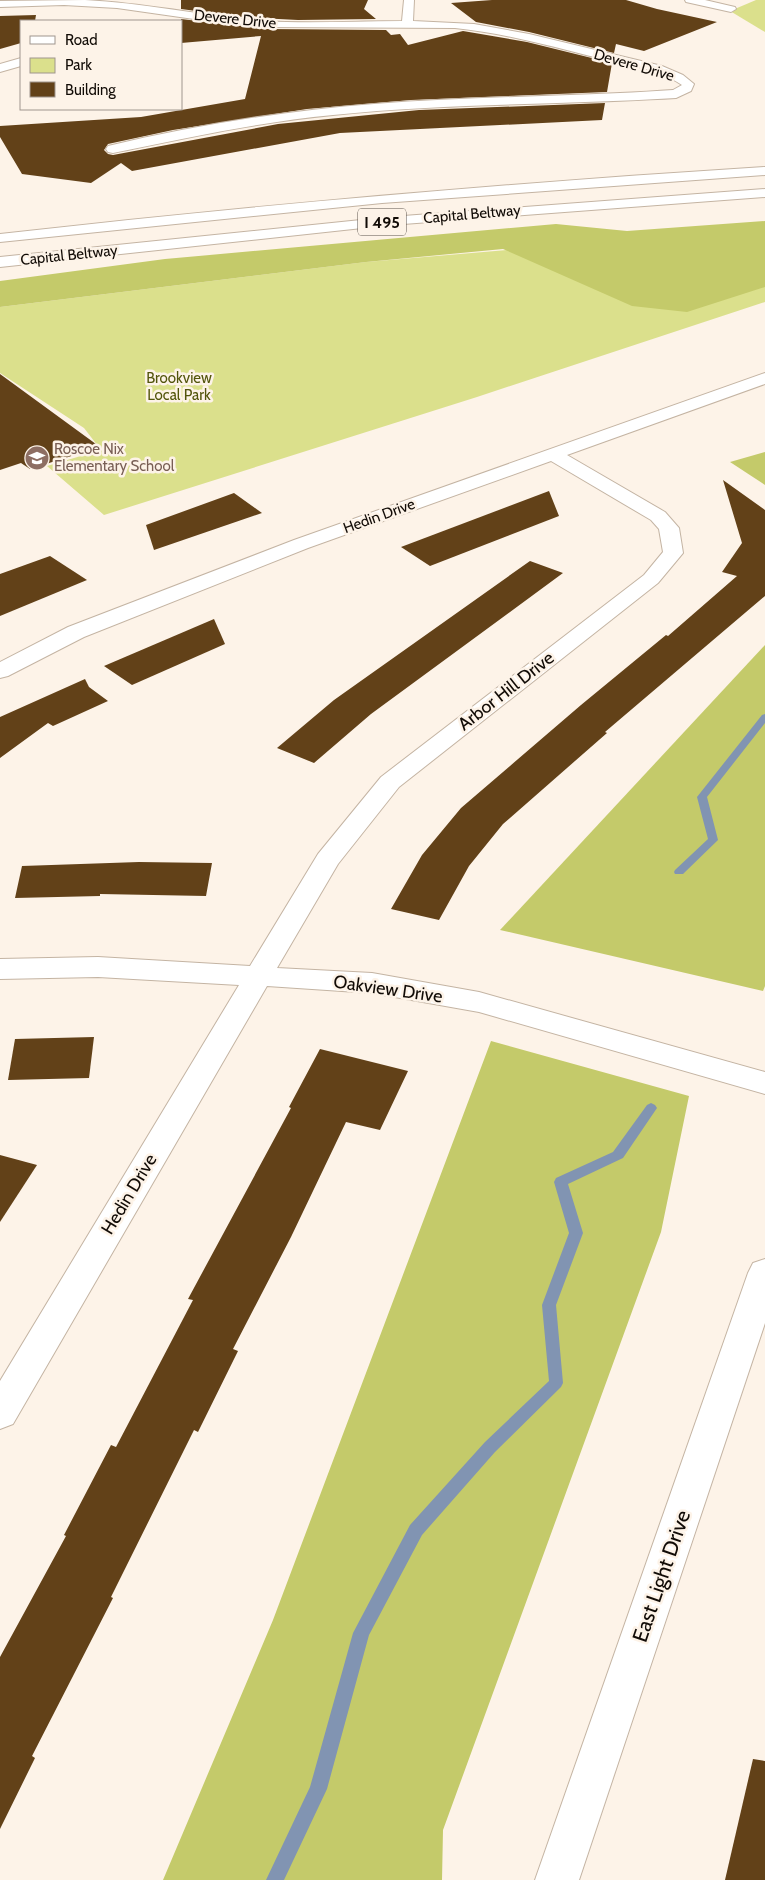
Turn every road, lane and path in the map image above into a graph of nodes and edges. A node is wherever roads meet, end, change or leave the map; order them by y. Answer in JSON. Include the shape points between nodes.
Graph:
{"nodes":[{"id":1,"x":409,"y":0,"type":"edge"},
{"id":2,"x":690,"y":0,"type":"edge"},
{"id":3,"x":0,"y":4,"type":"edge"},
{"id":4,"x":208,"y":6,"type":"dead end"},
{"id":5,"x":731,"y":9,"type":"dead end"},
{"id":6,"x":187,"y":14,"type":"junction"},
{"id":7,"x":170,"y":20,"type":"edge"},
{"id":8,"x":406,"y":25,"type":"junction"},
{"id":9,"x":20,"y":62,"type":"edge"},
{"id":10,"x":0,"y":68,"type":"edge"},
{"id":11,"x":112,"y":150,"type":"dead end"},
{"id":12,"x":765,"y":171,"type":"edge"},
{"id":13,"x":765,"y":193,"type":"edge"},
{"id":14,"x":0,"y":238,"type":"edge"},
{"id":15,"x":0,"y":262,"type":"edge"},
{"id":16,"x":765,"y":378,"type":"edge"},
{"id":17,"x":552,"y":454,"type":"junction"},
{"id":18,"x":0,"y":671,"type":"edge"},
{"id":19,"x":0,"y":970,"type":"edge"},
{"id":20,"x":259,"y":975,"type":"junction"},
{"id":21,"x":765,"y":1084,"type":"edge"},
{"id":22,"x":765,"y":1273,"type":"edge"},
{"id":23,"x":0,"y":1413,"type":"edge"},
{"id":24,"x":556,"y":1880,"type":"edge"}],
"edges":[{"from":1,"to":8,"type":"main road"},
{"from":2,"to":5,"type":"main road"},
{"from":3,"to":6,"type":"main road","name":"Devere Drive","via":[[108,4]]},
{"from":4,"to":6,"type":"main road"},
{"from":6,"to":7,"type":"main road"},
{"from":6,"to":8,"type":"main road","name":"Devere Drive","via":[[266,24]]},
{"from":8,"to":11,"type":"main road","name":"Devere Drive","via":[[455,25],[504,31],[678,76],[688,84],[676,94],[332,111]]},
{"from":9,"to":10,"type":"main road"},
{"from":12,"to":14,"type":"main road","name":"Capital Beltway","number":"I 495","via":[[381,199]]},
{"from":13,"to":15,"type":"main road","name":"Capital Beltway","number":"I 495","via":[[380,222]]},
{"from":16,"to":17,"type":"main road","name":"Hedin Drive"},
{"from":17,"to":18,"type":"main road","name":"Hedin Drive","via":[[301,544],[76,632]]},
{"from":17,"to":20,"type":"main road","name":"Arbor Hill Drive","via":[[658,516],[669,528],[673,553],[651,579],[390,782],[328,860]]},
{"from":19,"to":20,"type":"main road","name":"Oakview Drive","via":[[98,967]]},
{"from":20,"to":21,"type":"main road","name":"Oakview Drive","via":[[372,984],[479,1002]]},
{"from":20,"to":23,"type":"main road","name":"Hedin Drive"},
{"from":22,"to":24,"type":"main road","name":"East Light Drive"}]}
